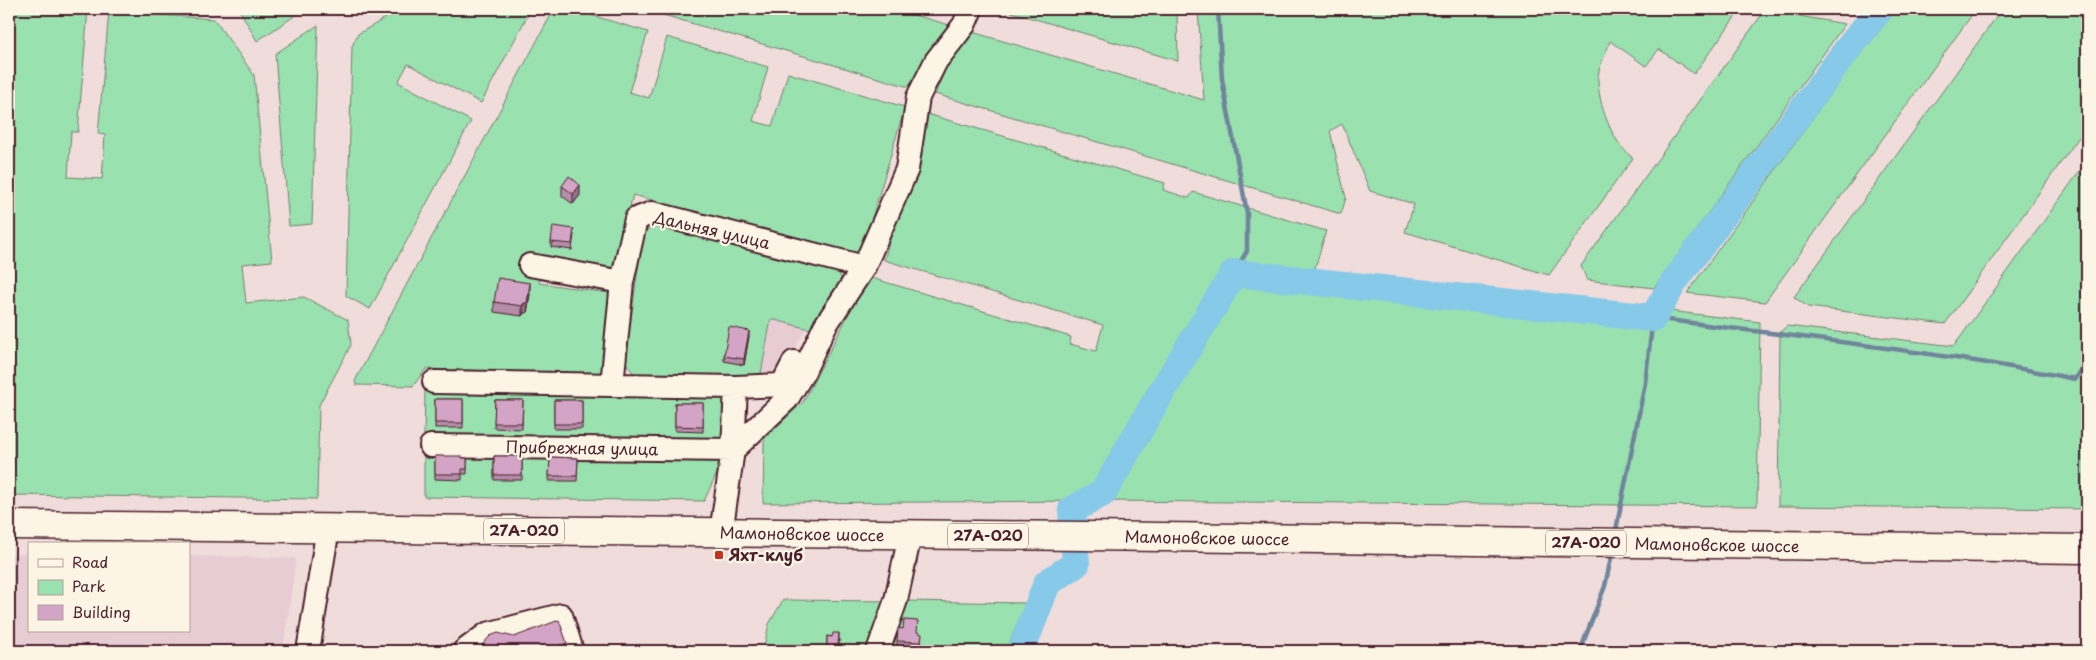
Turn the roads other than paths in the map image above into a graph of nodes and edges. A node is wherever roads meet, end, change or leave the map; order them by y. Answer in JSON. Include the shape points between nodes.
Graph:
{"nodes":[{"id":1,"x":971,"y":9,"type":"edge"},
{"id":2,"x":530,"y":266,"type":"dead end"},
{"id":3,"x":864,"y":267,"type":"junction"},
{"id":4,"x":622,"y":282,"type":"junction"},
{"id":5,"x":808,"y":337,"type":"dead end"},
{"id":6,"x":434,"y":382,"type":"dead end"},
{"id":7,"x":612,"y":385,"type":"junction"},
{"id":8,"x":736,"y":387,"type":"junction"},
{"id":9,"x":431,"y":446,"type":"dead end"},
{"id":10,"x":733,"y":450,"type":"junction"},
{"id":11,"x":9,"y":525,"type":"edge"},
{"id":12,"x":328,"y":528,"type":"junction"},
{"id":13,"x":721,"y":533,"type":"junction"},
{"id":14,"x":910,"y":535,"type":"junction"},
{"id":15,"x":2087,"y":549,"type":"edge"},
{"id":16,"x":308,"y":651,"type":"edge"},
{"id":17,"x":464,"y":651,"type":"edge"},
{"id":18,"x":572,"y":651,"type":"edge"},
{"id":19,"x":878,"y":651,"type":"edge"}],
"edges":[{"from":1,"to":3,"type":"street","via":[[964,25],[936,61],[918,98],[907,169]]},
{"from":2,"to":4,"type":"street"},
{"from":3,"to":4,"type":"street","name":"Дальняя улица","via":[[652,212],[636,219]]},
{"from":3,"to":10,"type":"street","via":[[825,326],[787,399]]},
{"from":4,"to":7,"type":"street","name":"Дальняя улица"},
{"from":5,"to":8,"type":"street","via":[[782,385]]},
{"from":6,"to":7,"type":"street"},
{"from":7,"to":8,"type":"street"},
{"from":8,"to":10,"type":"street"},
{"from":9,"to":10,"type":"street","name":"Прибрежная улица"},
{"from":10,"to":13,"type":"street"},
{"from":11,"to":12,"type":"main road","number":"27А-020"},
{"from":12,"to":13,"type":"main road","name":"Мамоновское шоссе","number":"27А-020"},
{"from":12,"to":16,"type":"street"},
{"from":13,"to":14,"type":"main road","name":"Мамоновское шоссе","number":"27А-020"},
{"from":14,"to":15,"type":"main road","name":"Мамоновское шоссе","number":"27А-020"},
{"from":14,"to":19,"type":"street","via":[[896,600]]},
{"from":17,"to":18,"type":"street","via":[[487,634],[561,615]]}]}
